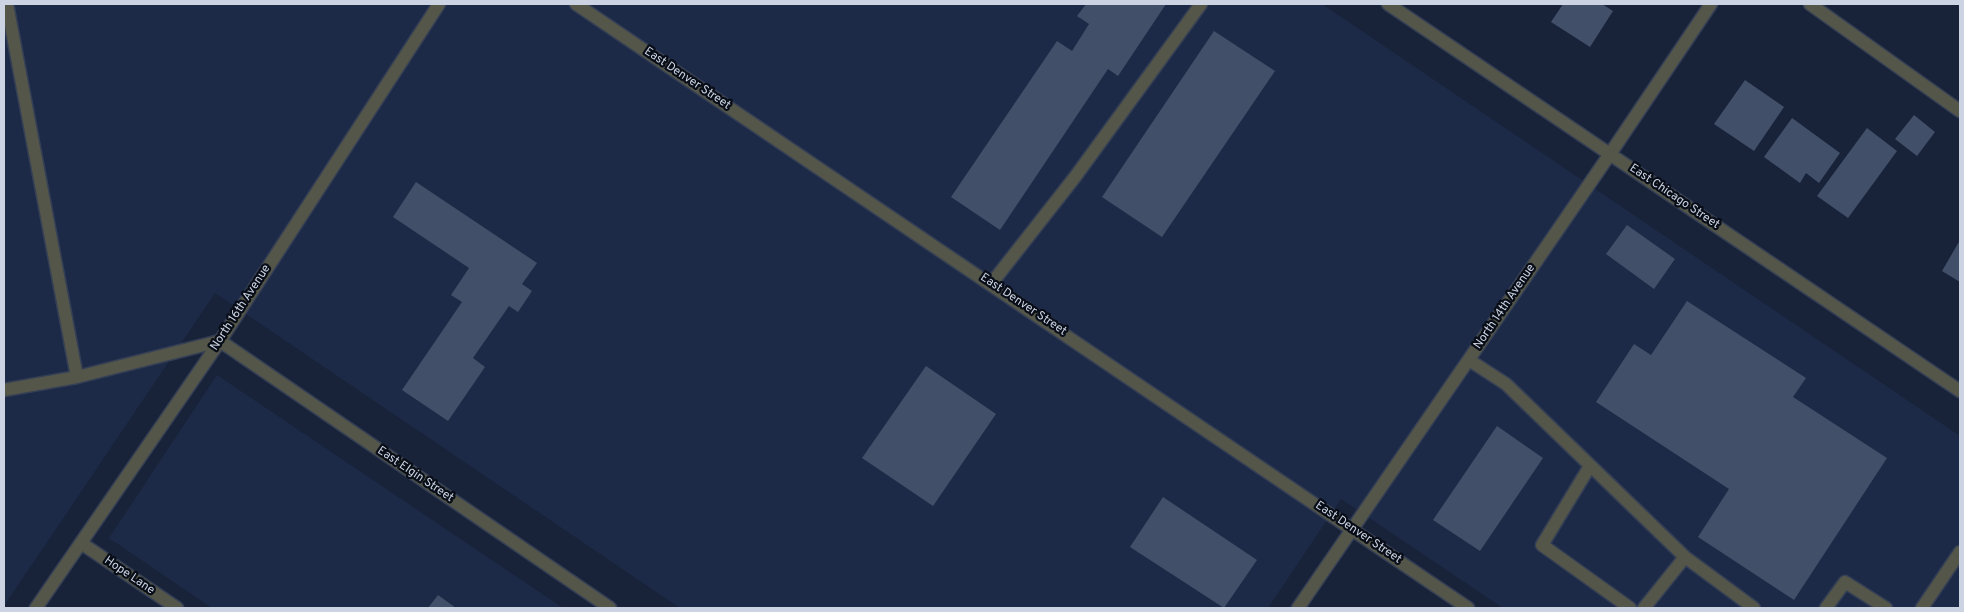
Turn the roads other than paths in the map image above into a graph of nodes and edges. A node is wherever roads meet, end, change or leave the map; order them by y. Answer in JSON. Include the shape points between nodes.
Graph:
{"nodes":[{"id":1,"x":7,"y":4,"type":"edge"},
{"id":2,"x":439,"y":4,"type":"edge"},
{"id":3,"x":576,"y":4,"type":"edge"},
{"id":4,"x":1201,"y":4,"type":"edge"},
{"id":5,"x":1388,"y":4,"type":"edge"},
{"id":6,"x":1711,"y":4,"type":"edge"},
{"id":7,"x":1810,"y":4,"type":"edge"},
{"id":8,"x":1960,"y":111,"type":"edge"},
{"id":9,"x":1610,"y":154,"type":"junction"},
{"id":10,"x":991,"y":284,"type":"junction"},
{"id":11,"x":220,"y":341,"type":"junction"},
{"id":12,"x":1469,"y":360,"type":"junction"},
{"id":13,"x":77,"y":377,"type":"junction"},
{"id":14,"x":4,"y":390,"type":"edge"},
{"id":15,"x":1960,"y":390,"type":"edge"},
{"id":16,"x":1590,"y":466,"type":"junction"},
{"id":17,"x":1353,"y":529,"type":"junction"},
{"id":18,"x":81,"y":543,"type":"junction"},
{"id":19,"x":1960,"y":552,"type":"edge"},
{"id":20,"x":1685,"y":557,"type":"junction"},
{"id":21,"x":36,"y":608,"type":"edge"},
{"id":22,"x":177,"y":608,"type":"edge"},
{"id":23,"x":610,"y":608,"type":"edge"},
{"id":24,"x":1298,"y":608,"type":"edge"},
{"id":25,"x":1468,"y":608,"type":"edge"},
{"id":26,"x":1630,"y":608,"type":"edge"},
{"id":27,"x":1644,"y":608,"type":"edge"},
{"id":28,"x":1754,"y":608,"type":"edge"},
{"id":29,"x":1826,"y":608,"type":"edge"},
{"id":30,"x":1886,"y":608,"type":"edge"},
{"id":31,"x":1922,"y":608,"type":"edge"}],
"edges":[{"from":1,"to":13,"type":"street"},
{"from":2,"to":11,"type":"street","name":"North 16th Avenue"},
{"from":3,"to":10,"type":"street","name":"East Denver Street"},
{"from":4,"to":10,"type":"street","via":[[1075,177]]},
{"from":5,"to":9,"type":"street","name":"East Chicago Street"},
{"from":6,"to":9,"type":"street","name":"North 14th Avenue"},
{"from":7,"to":8,"type":"street"},
{"from":9,"to":12,"type":"street","name":"North 14th Avenue"},
{"from":9,"to":15,"type":"street","name":"East Chicago Street"},
{"from":10,"to":17,"type":"street","name":"East Denver Street"},
{"from":11,"to":13,"type":"street"},
{"from":11,"to":18,"type":"street","name":"North 16th Avenue"},
{"from":11,"to":23,"type":"street","name":"East Elgin Street"},
{"from":12,"to":16,"type":"street","via":[[1506,384]]},
{"from":12,"to":17,"type":"street","name":"North 14th Avenue"},
{"from":13,"to":14,"type":"street"},
{"from":16,"to":20,"type":"street"},
{"from":16,"to":26,"type":"street","via":[[1542,545]]},
{"from":17,"to":24,"type":"street","name":"North 14th Avenue"},
{"from":17,"to":25,"type":"street","name":"East Denver Street"},
{"from":18,"to":21,"type":"street","name":"North 16th Avenue"},
{"from":18,"to":22,"type":"street","name":"Hope Lane"},
{"from":19,"to":31,"type":"street"},
{"from":20,"to":27,"type":"street"},
{"from":20,"to":28,"type":"street"},
{"from":29,"to":30,"type":"street","via":[[1845,582]]}]}
